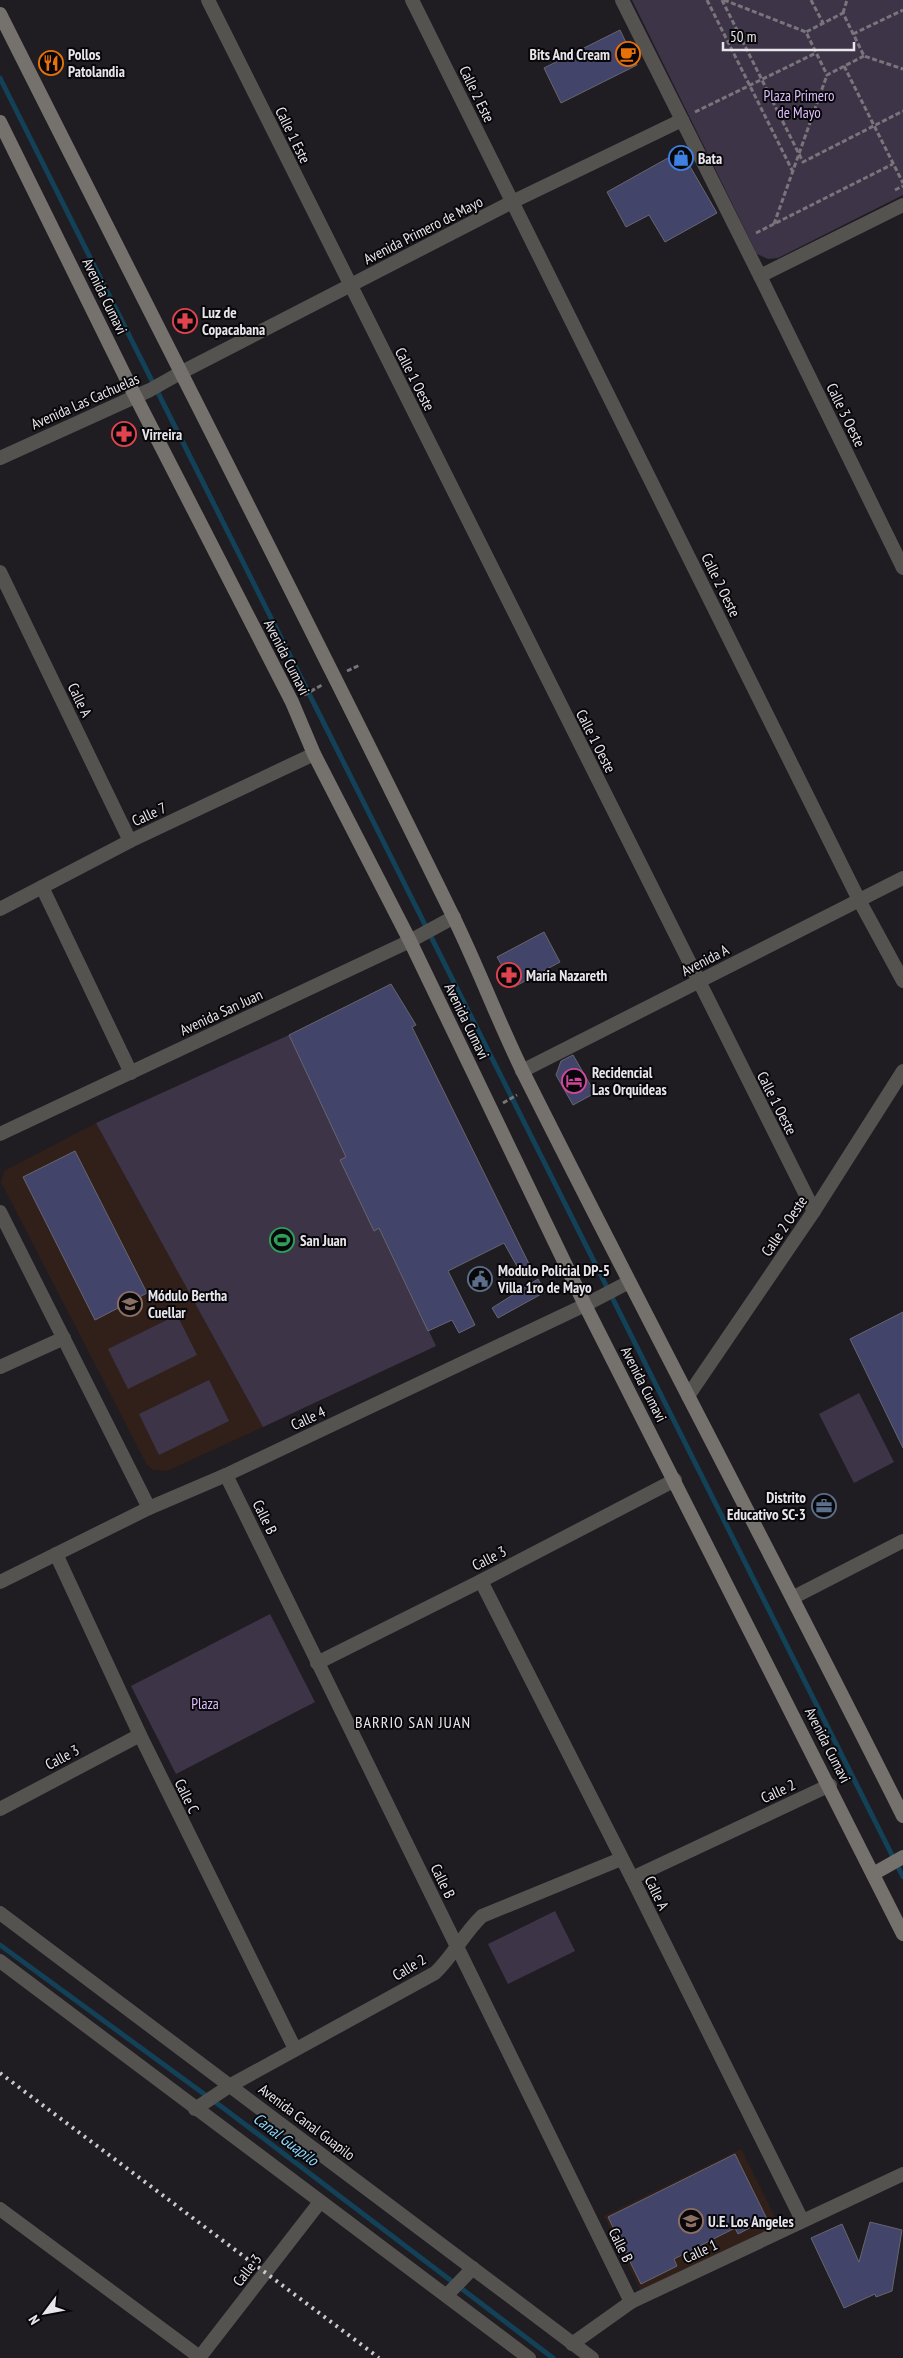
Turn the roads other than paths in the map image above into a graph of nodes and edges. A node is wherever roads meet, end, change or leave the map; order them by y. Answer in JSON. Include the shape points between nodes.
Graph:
{"nodes":[{"id":1,"x":208,"y":0,"type":"edge"},
{"id":2,"x":412,"y":0,"type":"edge"},
{"id":3,"x":622,"y":0,"type":"edge"},
{"id":4,"x":0,"y":14,"type":"edge"},
{"id":5,"x":682,"y":120,"type":"junction"},
{"id":6,"x":0,"y":122,"type":"edge"},
{"id":7,"x":512,"y":202,"type":"junction"},
{"id":8,"x":903,"y":205,"type":"edge"},
{"id":9,"x":760,"y":276,"type":"junction"},
{"id":10,"x":350,"y":285,"type":"junction"},
{"id":11,"x":178,"y":374,"type":"junction"},
{"id":12,"x":136,"y":396,"type":"junction"},
{"id":13,"x":0,"y":458,"type":"edge"},
{"id":14,"x":903,"y":568,"type":"edge"},
{"id":15,"x":0,"y":572,"type":"edge"},
{"id":16,"x":314,"y":754,"type":"junction"},
{"id":17,"x":130,"y":841,"type":"junction"},
{"id":18,"x":903,"y":878,"type":"edge"},
{"id":19,"x":42,"y":886,"type":"junction"},
{"id":20,"x":859,"y":900,"type":"junction"},
{"id":21,"x":0,"y":909,"type":"edge"},
{"id":22,"x":449,"y":919,"type":"junction"},
{"id":23,"x":416,"y":938,"type":"junction"},
{"id":24,"x":698,"y":981,"type":"junction"},
{"id":25,"x":903,"y":981,"type":"edge"},
{"id":26,"x":522,"y":1071,"type":"junction"},
{"id":27,"x":903,"y":1071,"type":"edge"},
{"id":28,"x":130,"y":1073,"type":"junction"},
{"id":29,"x":0,"y":1134,"type":"edge"},
{"id":30,"x":814,"y":1211,"type":"junction"},
{"id":31,"x":0,"y":1212,"type":"edge"},
{"id":32,"x":629,"y":1282,"type":"junction"},
{"id":33,"x":585,"y":1305,"type":"junction"},
{"id":34,"x":64,"y":1338,"type":"junction"},
{"id":35,"x":0,"y":1367,"type":"edge"},
{"id":36,"x":688,"y":1396,"type":"junction"},
{"id":37,"x":226,"y":1475,"type":"junction"},
{"id":38,"x":675,"y":1480,"type":"junction"},
{"id":39,"x":149,"y":1508,"type":"junction"},
{"id":40,"x":903,"y":1541,"type":"edge"},
{"id":41,"x":56,"y":1554,"type":"junction"},
{"id":42,"x":481,"y":1581,"type":"junction"},
{"id":43,"x":0,"y":1582,"type":"edge"},
{"id":44,"x":794,"y":1598,"type":"junction"},
{"id":45,"x":317,"y":1663,"type":"junction"},
{"id":46,"x":140,"y":1735,"type":"junction"},
{"id":47,"x":830,"y":1785,"type":"junction"},
{"id":48,"x":0,"y":1808,"type":"edge"},
{"id":49,"x":903,"y":1816,"type":"edge"},
{"id":50,"x":903,"y":1857,"type":"edge"},
{"id":51,"x":621,"y":1859,"type":"junction"},
{"id":52,"x":877,"y":1871,"type":"junction"},
{"id":53,"x":632,"y":1878,"type":"junction"},
{"id":54,"x":0,"y":1913,"type":"edge"},
{"id":55,"x":903,"y":1934,"type":"edge"},
{"id":56,"x":457,"y":1944,"type":"junction"},
{"id":57,"x":0,"y":1961,"type":"edge"},
{"id":58,"x":295,"y":2049,"type":"junction"},
{"id":59,"x":227,"y":2087,"type":"junction"},
{"id":60,"x":198,"y":2106,"type":"junction"},
{"id":61,"x":903,"y":2174,"type":"edge"},
{"id":62,"x":320,"y":2202,"type":"junction"},
{"id":63,"x":0,"y":2209,"type":"edge"},
{"id":64,"x":802,"y":2220,"type":"junction"},
{"id":65,"x":470,"y":2271,"type":"junction"},
{"id":66,"x":449,"y":2293,"type":"junction"},
{"id":67,"x":630,"y":2302,"type":"junction"},
{"id":68,"x":572,"y":2344,"type":"junction"},
{"id":69,"x":200,"y":2358,"type":"edge"},
{"id":70,"x":529,"y":2358,"type":"edge"},
{"id":71,"x":592,"y":2358,"type":"edge"}],
"edges":[{"from":1,"to":10,"type":"street","name":"Calle 1 Este"},
{"from":2,"to":7,"type":"street","name":"Calle 2 Este"},
{"from":3,"to":5,"type":"street"},
{"from":4,"to":11,"type":"main road","name":"Avenida Cumavi"},
{"from":5,"to":7,"type":"street","name":"Avenida Primero de Mayo"},
{"from":5,"to":9,"type":"street"},
{"from":6,"to":12,"type":"main road","name":"Avenida Cumavi"},
{"from":7,"to":10,"type":"street","name":"Avenida Primero de Mayo"},
{"from":7,"to":20,"type":"street","name":"Calle 2 Oeste"},
{"from":8,"to":9,"type":"street"},
{"from":9,"to":14,"type":"street","name":"Calle 3 Oeste"},
{"from":10,"to":11,"type":"street","name":"Avenida Primero de Mayo"},
{"from":10,"to":24,"type":"street","name":"Calle 1 Oeste"},
{"from":11,"to":12,"type":"street","name":"Avenida Las Cachuelas"},
{"from":11,"to":22,"type":"main road","name":"Avenida Cumavi"},
{"from":12,"to":13,"type":"street","name":"Avenida Las Cachuelas"},
{"from":12,"to":16,"type":"main road","name":"Avenida Cumavi","via":[[292,702]]},
{"from":15,"to":17,"type":"street","name":"Calle A"},
{"from":16,"to":17,"type":"street","name":"Calle 7"},
{"from":16,"to":23,"type":"main road","name":"Avenida Cumavi"},
{"from":17,"to":19,"type":"street","name":"Calle 7"},
{"from":18,"to":20,"type":"street","name":"Avenida A"},
{"from":19,"to":21,"type":"street","name":"Calle 7"},
{"from":19,"to":28,"type":"street"},
{"from":20,"to":24,"type":"street","name":"Avenida A"},
{"from":20,"to":25,"type":"street","name":"Calle 2 Oeste"},
{"from":22,"to":23,"type":"street","name":"Avenida San Juan"},
{"from":22,"to":26,"type":"main road","name":"Avenida Cumavi"},
{"from":23,"to":28,"type":"street","name":"Avenida San Juan"},
{"from":23,"to":33,"type":"main road","name":"Avenida Cumavi"},
{"from":24,"to":26,"type":"street","name":"Avenida A"},
{"from":24,"to":30,"type":"street","name":"Calle 1 Oeste"},
{"from":26,"to":32,"type":"main road","name":"Avenida Cumavi"},
{"from":27,"to":30,"type":"street","name":"Calle 2 Oeste"},
{"from":28,"to":29,"type":"street","name":"Avenida San Juan"},
{"from":30,"to":36,"type":"street","name":"Calle 2 Oeste"},
{"from":31,"to":34,"type":"street"},
{"from":32,"to":33,"type":"street","name":"Calle 4"},
{"from":32,"to":36,"type":"main road","name":"Avenida Cumavi"},
{"from":33,"to":37,"type":"street","name":"Calle 4"},
{"from":33,"to":38,"type":"main road","name":"Avenida Cumavi"},
{"from":34,"to":35,"type":"street"},
{"from":34,"to":39,"type":"street"},
{"from":36,"to":44,"type":"main road","name":"Avenida Cumavi"},
{"from":37,"to":39,"type":"street","name":"Calle 4"},
{"from":37,"to":45,"type":"street","name":"Calle B"},
{"from":38,"to":42,"type":"street","name":"Calle 3"},
{"from":38,"to":47,"type":"main road","name":"Avenida Cumavi"},
{"from":39,"to":41,"type":"street","name":"Calle 4"},
{"from":40,"to":44,"type":"street"},
{"from":41,"to":43,"type":"street","name":"Calle 4"},
{"from":41,"to":46,"type":"street","name":"Calle C"},
{"from":42,"to":45,"type":"street","name":"Calle 3"},
{"from":42,"to":51,"type":"street","name":"Calle A"},
{"from":44,"to":49,"type":"main road","name":"Avenida Cumavi"},
{"from":45,"to":56,"type":"street","name":"Calle B"},
{"from":46,"to":48,"type":"street","name":"Calle 3"},
{"from":46,"to":58,"type":"street","name":"Calle C"},
{"from":47,"to":52,"type":"main road","name":"Avenida Cumavi"},
{"from":47,"to":53,"type":"street","name":"Calle 2"},
{"from":50,"to":52,"type":"main road"},
{"from":51,"to":53,"type":"street","name":"Calle A"},
{"from":51,"to":56,"type":"street","name":"Calle 2","via":[[482,1916]]},
{"from":52,"to":55,"type":"main road","name":"Avenida Cumavi"},
{"from":53,"to":64,"type":"street","name":"Calle A"},
{"from":54,"to":59,"type":"street","name":"Avenida Canal Guapilo"},
{"from":56,"to":58,"type":"street","name":"Calle 2","via":[[435,1973]]},
{"from":56,"to":67,"type":"street","name":"Calle B"},
{"from":57,"to":60,"type":"street"},
{"from":58,"to":59,"type":"street","name":"Calle 2"},
{"from":59,"to":60,"type":"street","name":"Calle 2"},
{"from":59,"to":65,"type":"street","name":"Avenida Canal Guapilo"},
{"from":60,"to":62,"type":"street"},
{"from":61,"to":64,"type":"street","name":"Calle 1"},
{"from":62,"to":66,"type":"street"},
{"from":62,"to":69,"type":"street","name":"Calle 3"},
{"from":63,"to":69,"type":"street"},
{"from":64,"to":67,"type":"street","name":"Calle 1"},
{"from":65,"to":66,"type":"street"},
{"from":65,"to":68,"type":"street","name":"Avenida Canal Guapilo"},
{"from":66,"to":70,"type":"street"},
{"from":67,"to":68,"type":"street","name":"Calle 1"},
{"from":68,"to":71,"type":"street","name":"Avenida Canal Guapilo"}]}
